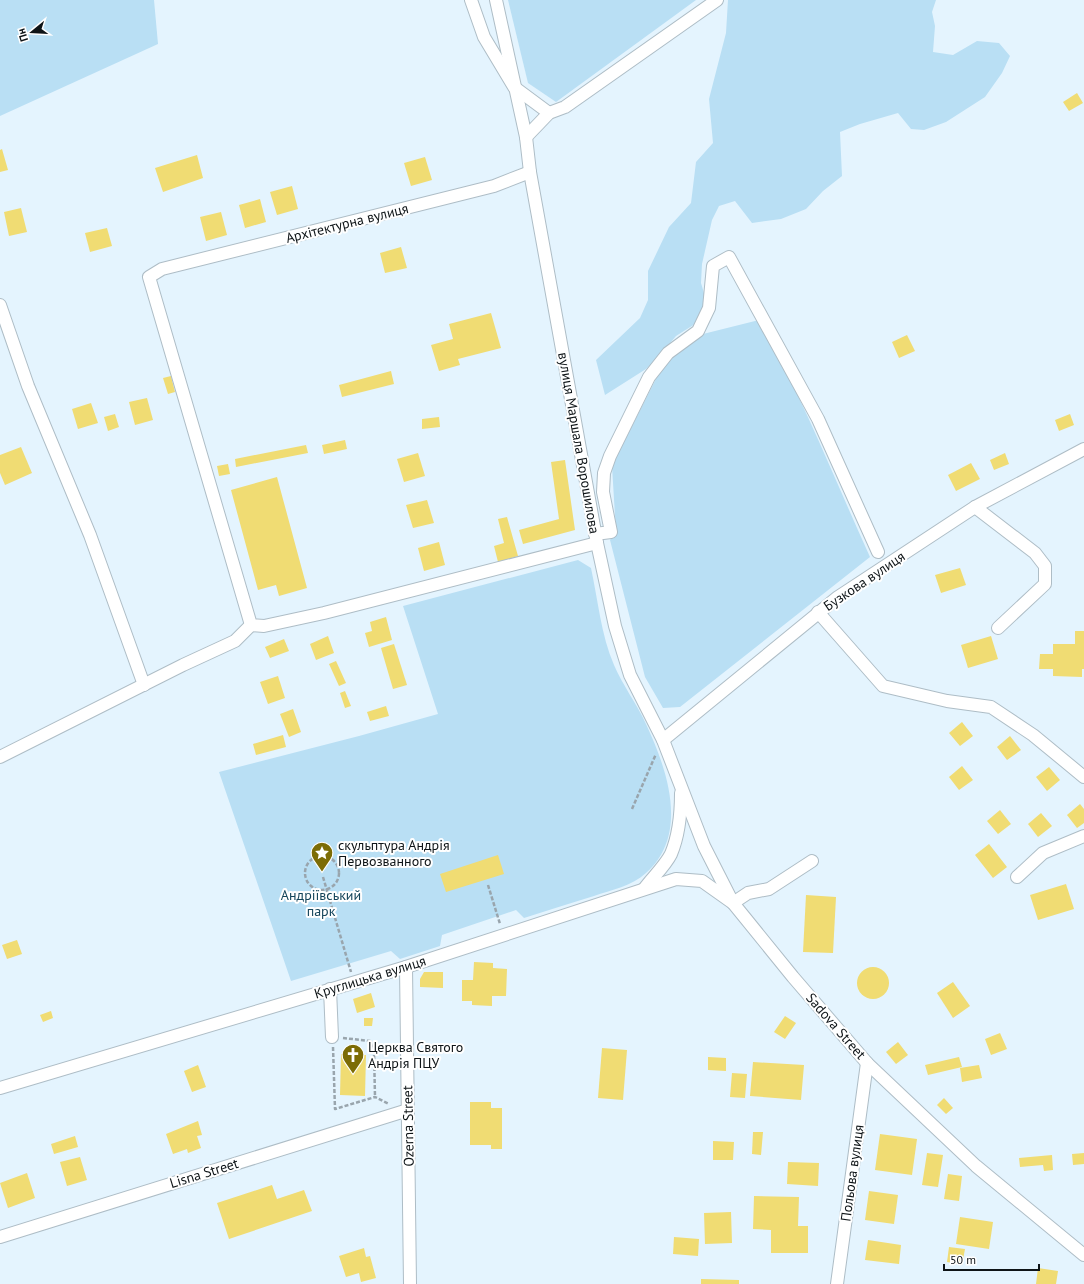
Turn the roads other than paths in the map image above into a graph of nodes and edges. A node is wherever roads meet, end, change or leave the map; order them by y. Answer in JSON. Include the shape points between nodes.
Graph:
{"nodes":[{"id":1,"x":471,"y":0,"type":"edge"},
{"id":2,"x":496,"y":0,"type":"edge"},
{"id":3,"x":717,"y":0,"type":"edge"},
{"id":4,"x":514,"y":87,"type":"junction"},
{"id":5,"x":550,"y":113,"type":"junction"},
{"id":6,"x":526,"y":137,"type":"junction"},
{"id":7,"x":530,"y":172,"type":"junction"},
{"id":8,"x":0,"y":305,"type":"edge"},
{"id":9,"x":1084,"y":449,"type":"edge"},
{"id":10,"x":975,"y":507,"type":"junction"},
{"id":11,"x":596,"y":538,"type":"junction"},
{"id":12,"x":878,"y":552,"type":"dead end"},
{"id":13,"x":818,"y":612,"type":"junction"},
{"id":14,"x":251,"y":625,"type":"junction"},
{"id":15,"x":998,"y":628,"type":"dead end"},
{"id":16,"x":144,"y":685,"type":"junction"},
{"id":17,"x":663,"y":740,"type":"junction"},
{"id":18,"x":0,"y":757,"type":"edge"},
{"id":19,"x":1084,"y":777,"type":"edge"},
{"id":20,"x":681,"y":786,"type":"junction"},
{"id":21,"x":1084,"y":836,"type":"edge"},
{"id":22,"x":812,"y":861,"type":"dead end"},
{"id":23,"x":1017,"y":877,"type":"dead end"},
{"id":24,"x":644,"y":889,"type":"junction"},
{"id":25,"x":733,"y":903,"type":"junction"},
{"id":26,"x":406,"y":968,"type":"junction"},
{"id":27,"x":330,"y":989,"type":"junction"},
{"id":28,"x":332,"y":1037,"type":"road end"},
{"id":29,"x":867,"y":1063,"type":"junction"},
{"id":30,"x":0,"y":1088,"type":"edge"},
{"id":31,"x":408,"y":1110,"type":"junction"},
{"id":32,"x":0,"y":1237,"type":"edge"},
{"id":33,"x":1084,"y":1255,"type":"edge"},
{"id":34,"x":410,"y":1284,"type":"edge"},
{"id":35,"x":837,"y":1284,"type":"edge"}],
"edges":[{"from":1,"to":4,"type":"street","via":[[484,37]]},
{"from":2,"to":4,"type":"street","name":"вулиця Маршала Ворошилова"},
{"from":3,"to":5,"type":"street","via":[[565,107]]},
{"from":4,"to":5,"type":"street"},
{"from":4,"to":6,"type":"street","name":"вулиця Маршала Ворошилова"},
{"from":5,"to":6,"type":"street"},
{"from":6,"to":7,"type":"street","name":"вулиця Маршала Ворошилова"},
{"from":7,"to":11,"type":"street","name":"вулиця Маршала Ворошилова"},
{"from":7,"to":14,"type":"street","name":"Архітектурна вулиця","via":[[494,186],[162,269],[149,277]]},
{"from":8,"to":16,"type":"street","via":[[28,386],[90,535]]},
{"from":9,"to":10,"type":"street","name":"Бузкова вулиця"},
{"from":10,"to":13,"type":"street","name":"Бузкова вулиця","via":[[838,596]]},
{"from":10,"to":15,"type":"street","via":[[1035,553],[1045,566],[1045,584]]},
{"from":11,"to":12,"type":"street","via":[[611,532],[603,492],[604,473],[610,456],[649,377],[668,353],[698,331],[709,308],[713,266],[729,257],[818,419]]},
{"from":11,"to":14,"type":"street","via":[[324,613],[264,626]]},
{"from":11,"to":17,"type":"street","name":"вулиця Маршала Ворошилова","via":[[615,626],[630,675]]},
{"from":13,"to":17,"type":"street","name":"Бузкова вулиця"},
{"from":13,"to":19,"type":"street","via":[[883,686],[947,701],[991,707],[1033,736]]},
{"from":14,"to":16,"type":"street","via":[[235,641]]},
{"from":16,"to":18,"type":"street"},
{"from":17,"to":20,"type":"street","name":"Sadova Street"},
{"from":20,"to":24,"type":"street","via":[[677,836],[670,855]]},
{"from":20,"to":25,"type":"street","name":"Sadova Street","via":[[704,846]]},
{"from":21,"to":23,"type":"street","via":[[1043,853]]},
{"from":22,"to":25,"type":"street","via":[[769,889],[748,893]]},
{"from":24,"to":25,"type":"street","name":"Круглицька вулиця","via":[[676,879],[692,879],[702,881]]},
{"from":24,"to":26,"type":"street","name":"Круглицька вулиця"},
{"from":25,"to":29,"type":"street","name":"Sadova Street"},
{"from":26,"to":27,"type":"street","name":"Круглицька вулиця"},
{"from":26,"to":31,"type":"street","name":"Ozerna Street"},
{"from":27,"to":28,"type":"street"},
{"from":27,"to":30,"type":"street","name":"Круглицька вулиця"},
{"from":29,"to":33,"type":"street","name":"Sadova Street","via":[[976,1166]]},
{"from":29,"to":35,"type":"street","name":"Польова вулиця"},
{"from":31,"to":32,"type":"street","name":"Lisna Street"},
{"from":31,"to":34,"type":"street","name":"Ozerna Street"}]}
